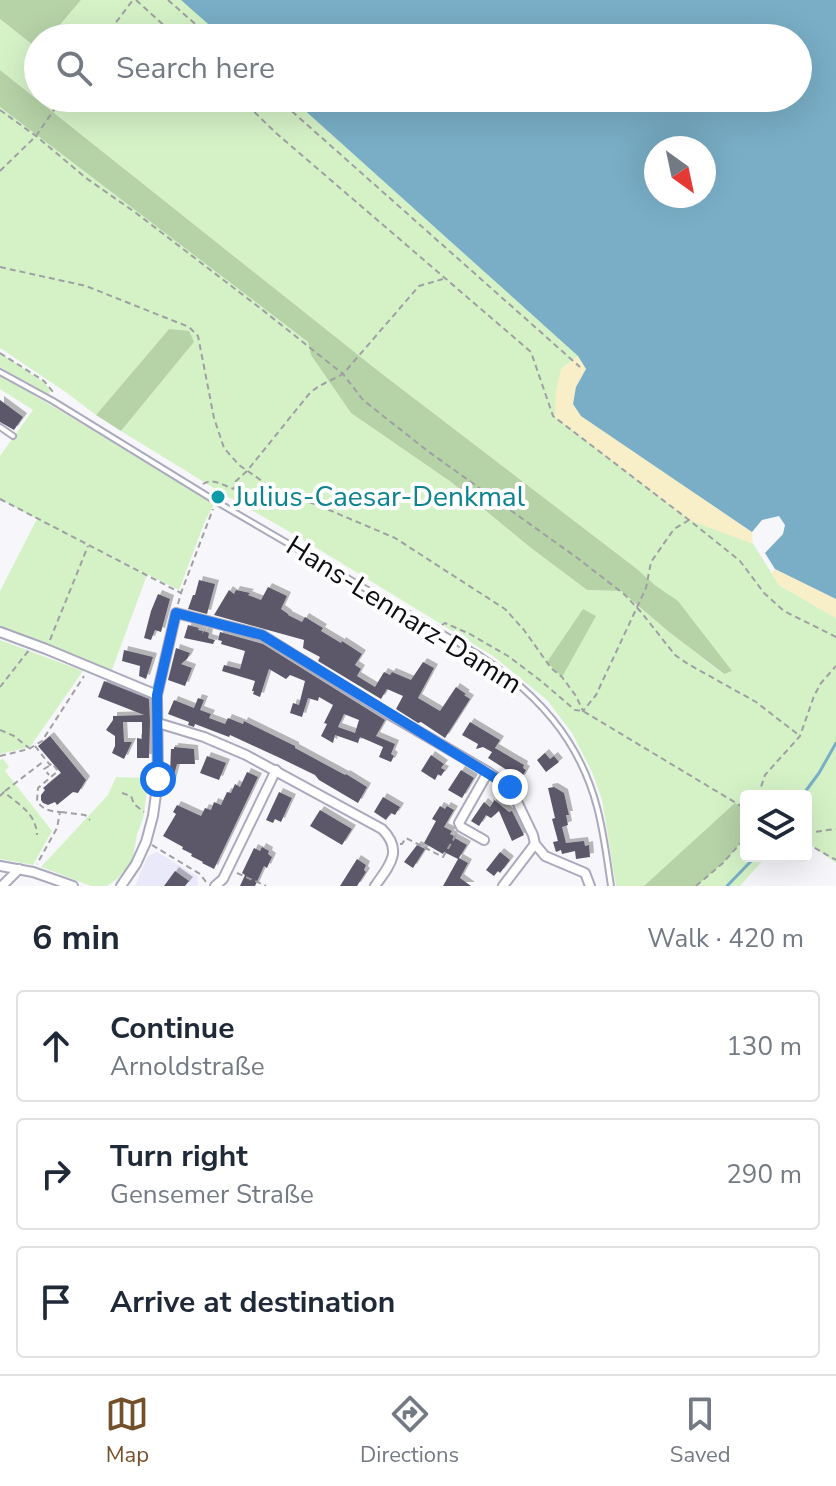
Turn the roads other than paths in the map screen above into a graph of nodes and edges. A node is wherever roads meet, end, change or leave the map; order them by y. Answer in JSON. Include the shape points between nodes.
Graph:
{"nodes":[{"id":1,"x":0,"y":372,"type":"edge"},
{"id":2,"x":0,"y":427,"type":"edge"},
{"id":3,"x":13,"y":436,"type":"dead end"},
{"id":4,"x":0,"y":632,"type":"edge"},
{"id":5,"x":157,"y":695,"type":"junction"},
{"id":6,"x":158,"y":723,"type":"junction"},
{"id":7,"x":276,"y":770,"type":"junction"},
{"id":8,"x":488,"y":772,"type":"junction"},
{"id":9,"x":484,"y":840,"type":"dead end"},
{"id":10,"x":535,"y":844,"type":"junction"},
{"id":11,"x":0,"y":866,"type":"edge"},
{"id":12,"x":19,"y":869,"type":"junction"},
{"id":13,"x":2,"y":886,"type":"edge"},
{"id":14,"x":73,"y":886,"type":"edge"},
{"id":15,"x":121,"y":886,"type":"edge"},
{"id":16,"x":212,"y":886,"type":"edge"},
{"id":17,"x":375,"y":886,"type":"edge"},
{"id":18,"x":503,"y":886,"type":"edge"},
{"id":19,"x":590,"y":886,"type":"edge"},
{"id":20,"x":611,"y":886,"type":"edge"}],
"edges":[{"from":1,"to":20,"type":"lane","name":"Hans-Lennarz-Damm","via":[[519,683],[551,715],[581,763],[599,811]]},
{"from":2,"to":3,"type":"lane"},
{"from":4,"to":5,"type":"street"},
{"from":5,"to":6,"type":"street"},
{"from":5,"to":8,"type":"street","via":[[176,613],[262,635]]},
{"from":6,"to":7,"type":"street","via":[[204,737]]},
{"from":6,"to":15,"type":"street","via":[[153,816],[136,864]]},
{"from":7,"to":16,"type":"street","via":[[229,869]]},
{"from":7,"to":17,"type":"street","via":[[390,836],[394,856]]},
{"from":8,"to":9,"type":"street","via":[[459,823]]},
{"from":8,"to":10,"type":"street","via":[[510,787]]},
{"from":10,"to":18,"type":"street"},
{"from":10,"to":19,"type":"street","via":[[545,856],[585,873]]},
{"from":11,"to":12,"type":"street"},
{"from":12,"to":13,"type":"street"},
{"from":12,"to":14,"type":"street"}]}
